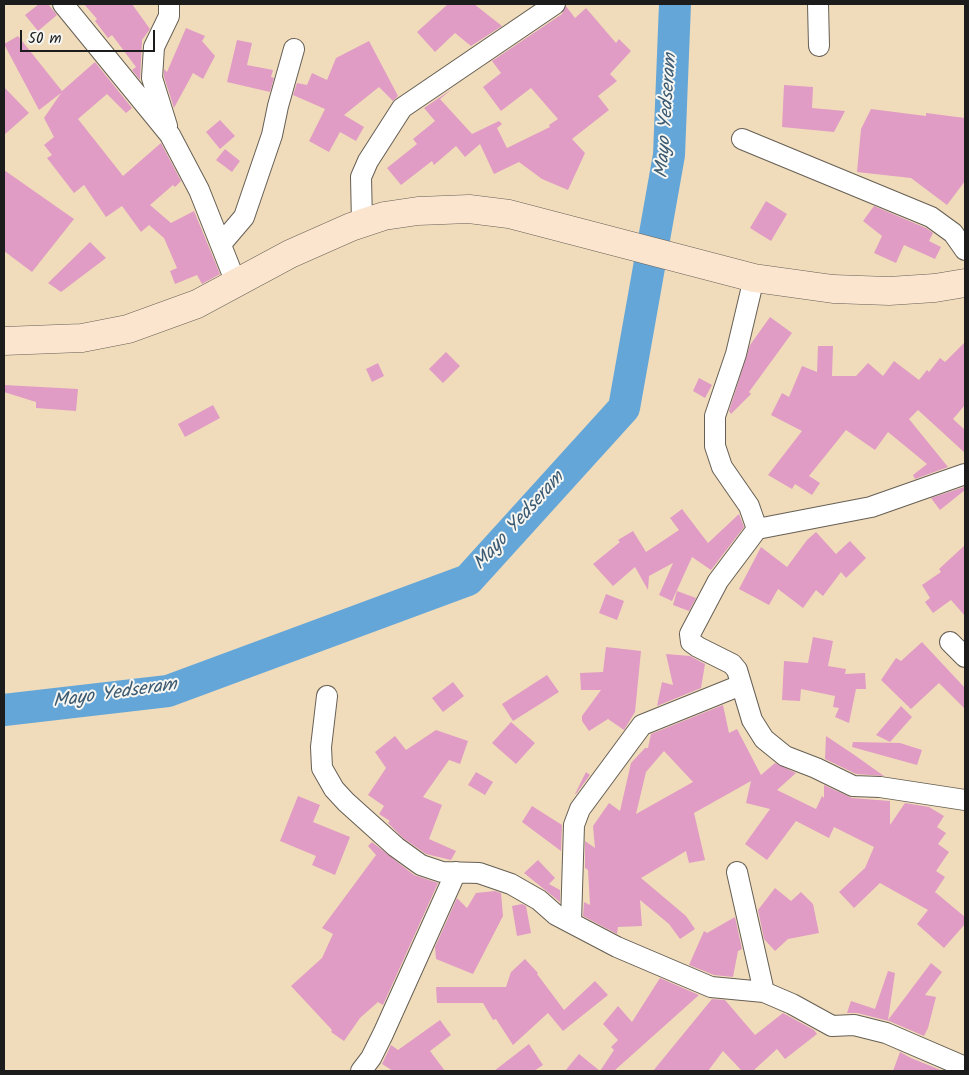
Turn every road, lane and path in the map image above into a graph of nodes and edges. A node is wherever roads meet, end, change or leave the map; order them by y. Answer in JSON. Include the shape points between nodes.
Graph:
{"nodes":[{"id":1,"x":63,"y":4,"type":"edge"},
{"id":2,"x":168,"y":4,"type":"edge"},
{"id":3,"x":555,"y":4,"type":"edge"},
{"id":4,"x":818,"y":4,"type":"edge"},
{"id":5,"x":818,"y":46,"type":"dead end"},
{"id":6,"x":294,"y":49,"type":"dead end"},
{"id":7,"x":170,"y":135,"type":"junction"},
{"id":8,"x":742,"y":139,"type":"dead end"},
{"id":9,"x":362,"y":223,"type":"junction"},
{"id":10,"x":221,"y":244,"type":"junction"},
{"id":11,"x":965,"y":250,"type":"edge"},
{"id":12,"x":754,"y":278,"type":"junction"},
{"id":13,"x":965,"y":283,"type":"edge"},
{"id":14,"x":236,"y":284,"type":"junction"},
{"id":15,"x":4,"y":341,"type":"edge"},
{"id":16,"x":965,"y":474,"type":"edge"},
{"id":17,"x":757,"y":529,"type":"junction"},
{"id":18,"x":950,"y":642,"type":"dead end"},
{"id":19,"x":965,"y":657,"type":"edge"},
{"id":20,"x":741,"y":685,"type":"junction"},
{"id":21,"x":327,"y":696,"type":"dead end"},
{"id":22,"x":965,"y":800,"type":"edge"},
{"id":23,"x":456,"y":872,"type":"junction"},
{"id":24,"x":737,"y":872,"type":"dead end"},
{"id":25,"x":571,"y":922,"type":"junction"},
{"id":26,"x":764,"y":992,"type":"junction"},
{"id":27,"x":965,"y":1067,"type":"edge"},
{"id":28,"x":361,"y":1071,"type":"edge"}],
"edges":[{"from":1,"to":7,"type":"street"},
{"from":2,"to":7,"type":"street","via":[[169,16],[154,47],[152,78]]},
{"from":3,"to":9,"type":"street","via":[[402,108],[368,161],[362,177]]},
{"from":4,"to":5,"type":"street"},
{"from":6,"to":10,"type":"street","via":[[272,135],[244,217]]},
{"from":7,"to":10,"type":"street","via":[[196,182]]},
{"from":8,"to":11,"type":"street","via":[[932,217],[953,233]]},
{"from":9,"to":12,"type":"street","via":[[418,211],[469,209],[509,214]]},
{"from":9,"to":14,"type":"street","via":[[320,240]]},
{"from":10,"to":14,"type":"street"},
{"from":12,"to":13,"type":"street","via":[[834,289],[889,291]]},
{"from":12,"to":17,"type":"street","via":[[736,354],[715,416],[715,446],[722,467],[749,506]]},
{"from":14,"to":15,"type":"street","via":[[188,307],[128,329],[82,338]]},
{"from":16,"to":17,"type":"street","via":[[871,507]]},
{"from":17,"to":20,"type":"street","via":[[718,581],[690,634],[691,642],[698,647],[732,664]]},
{"from":18,"to":19,"type":"street"},
{"from":20,"to":22,"type":"street","via":[[764,739],[786,756],[853,786]]},
{"from":20,"to":25,"type":"street","via":[[642,725],[580,809],[574,825]]},
{"from":21,"to":23,"type":"street","via":[[322,768],[334,789],[396,847],[421,865],[442,872]]},
{"from":23,"to":25,"type":"street","via":[[479,873],[511,884]]},
{"from":23,"to":28,"type":"street","via":[[383,1034]]},
{"from":24,"to":26,"type":"street"},
{"from":25,"to":26,"type":"street","via":[[617,947],[711,987]]},
{"from":26,"to":27,"type":"street","via":[[832,1026],[854,1025],[886,1033]]}]}
